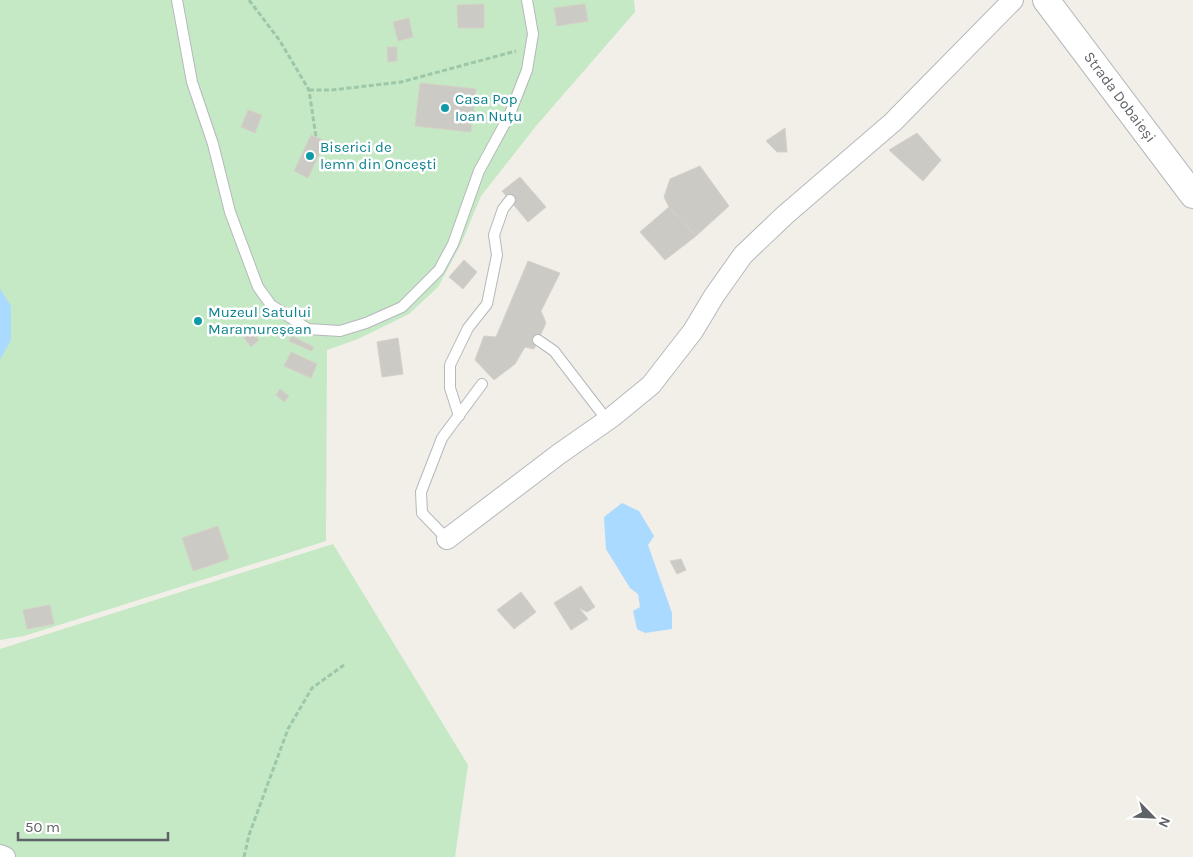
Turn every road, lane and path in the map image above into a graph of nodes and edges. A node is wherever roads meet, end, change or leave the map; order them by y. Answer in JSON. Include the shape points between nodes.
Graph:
{"nodes":[{"id":1,"x":177,"y":0,"type":"edge"},
{"id":2,"x":249,"y":0,"type":"edge"},
{"id":3,"x":527,"y":0,"type":"edge"},
{"id":4,"x":1013,"y":0,"type":"edge"},
{"id":5,"x":1046,"y":0,"type":"edge"},
{"id":6,"x":531,"y":46,"type":"junction"},
{"id":7,"x":309,"y":90,"type":"junction"},
{"id":8,"x":316,"y":137,"type":"dead end"},
{"id":9,"x":1193,"y":195,"type":"edge"},
{"id":10,"x":510,"y":200,"type":"dead end"},
{"id":11,"x":538,"y":340,"type":"dead end"},
{"id":12,"x":482,"y":384,"type":"dead end"},
{"id":13,"x":459,"y":416,"type":"junction"},
{"id":14,"x":606,"y":420,"type":"junction"},
{"id":15,"x":447,"y":539,"type":"joint"},
{"id":16,"x":344,"y":665,"type":"dead end"},
{"id":17,"x":0,"y":855,"type":"edge"},
{"id":18,"x":6,"y":857,"type":"edge"},
{"id":19,"x":244,"y":857,"type":"edge"}],
"edges":[{"from":1,"to":6,"type":"lane","via":[[192,82],[213,144],[230,212],[258,287],[271,306],[308,329],[340,331],[402,307],[439,270],[453,244],[479,171],[509,116],[527,70]]},
{"from":2,"to":7,"type":"path","via":[[280,41]]},
{"from":3,"to":6,"type":"lane","via":[[533,34]]},
{"from":4,"to":14,"type":"street","via":[[893,122],[743,255],[670,364],[651,385]]},
{"from":5,"to":9,"type":"street","name":"Strada Dobaieși"},
{"from":6,"to":7,"type":"path","via":[[400,82]]},
{"from":7,"to":8,"type":"path"},
{"from":10,"to":13,"type":"lane","via":[[503,209],[494,235],[497,256],[488,304],[468,328],[450,366],[450,388]]},
{"from":11,"to":14,"type":"lane","via":[[554,351]]},
{"from":12,"to":13,"type":"lane"},
{"from":13,"to":15,"type":"lane","via":[[442,438],[421,492],[422,513]]},
{"from":14,"to":15,"type":"street"},
{"from":16,"to":19,"type":"path","via":[[312,688],[288,729]]},
{"from":17,"to":18,"type":"street"}]}
